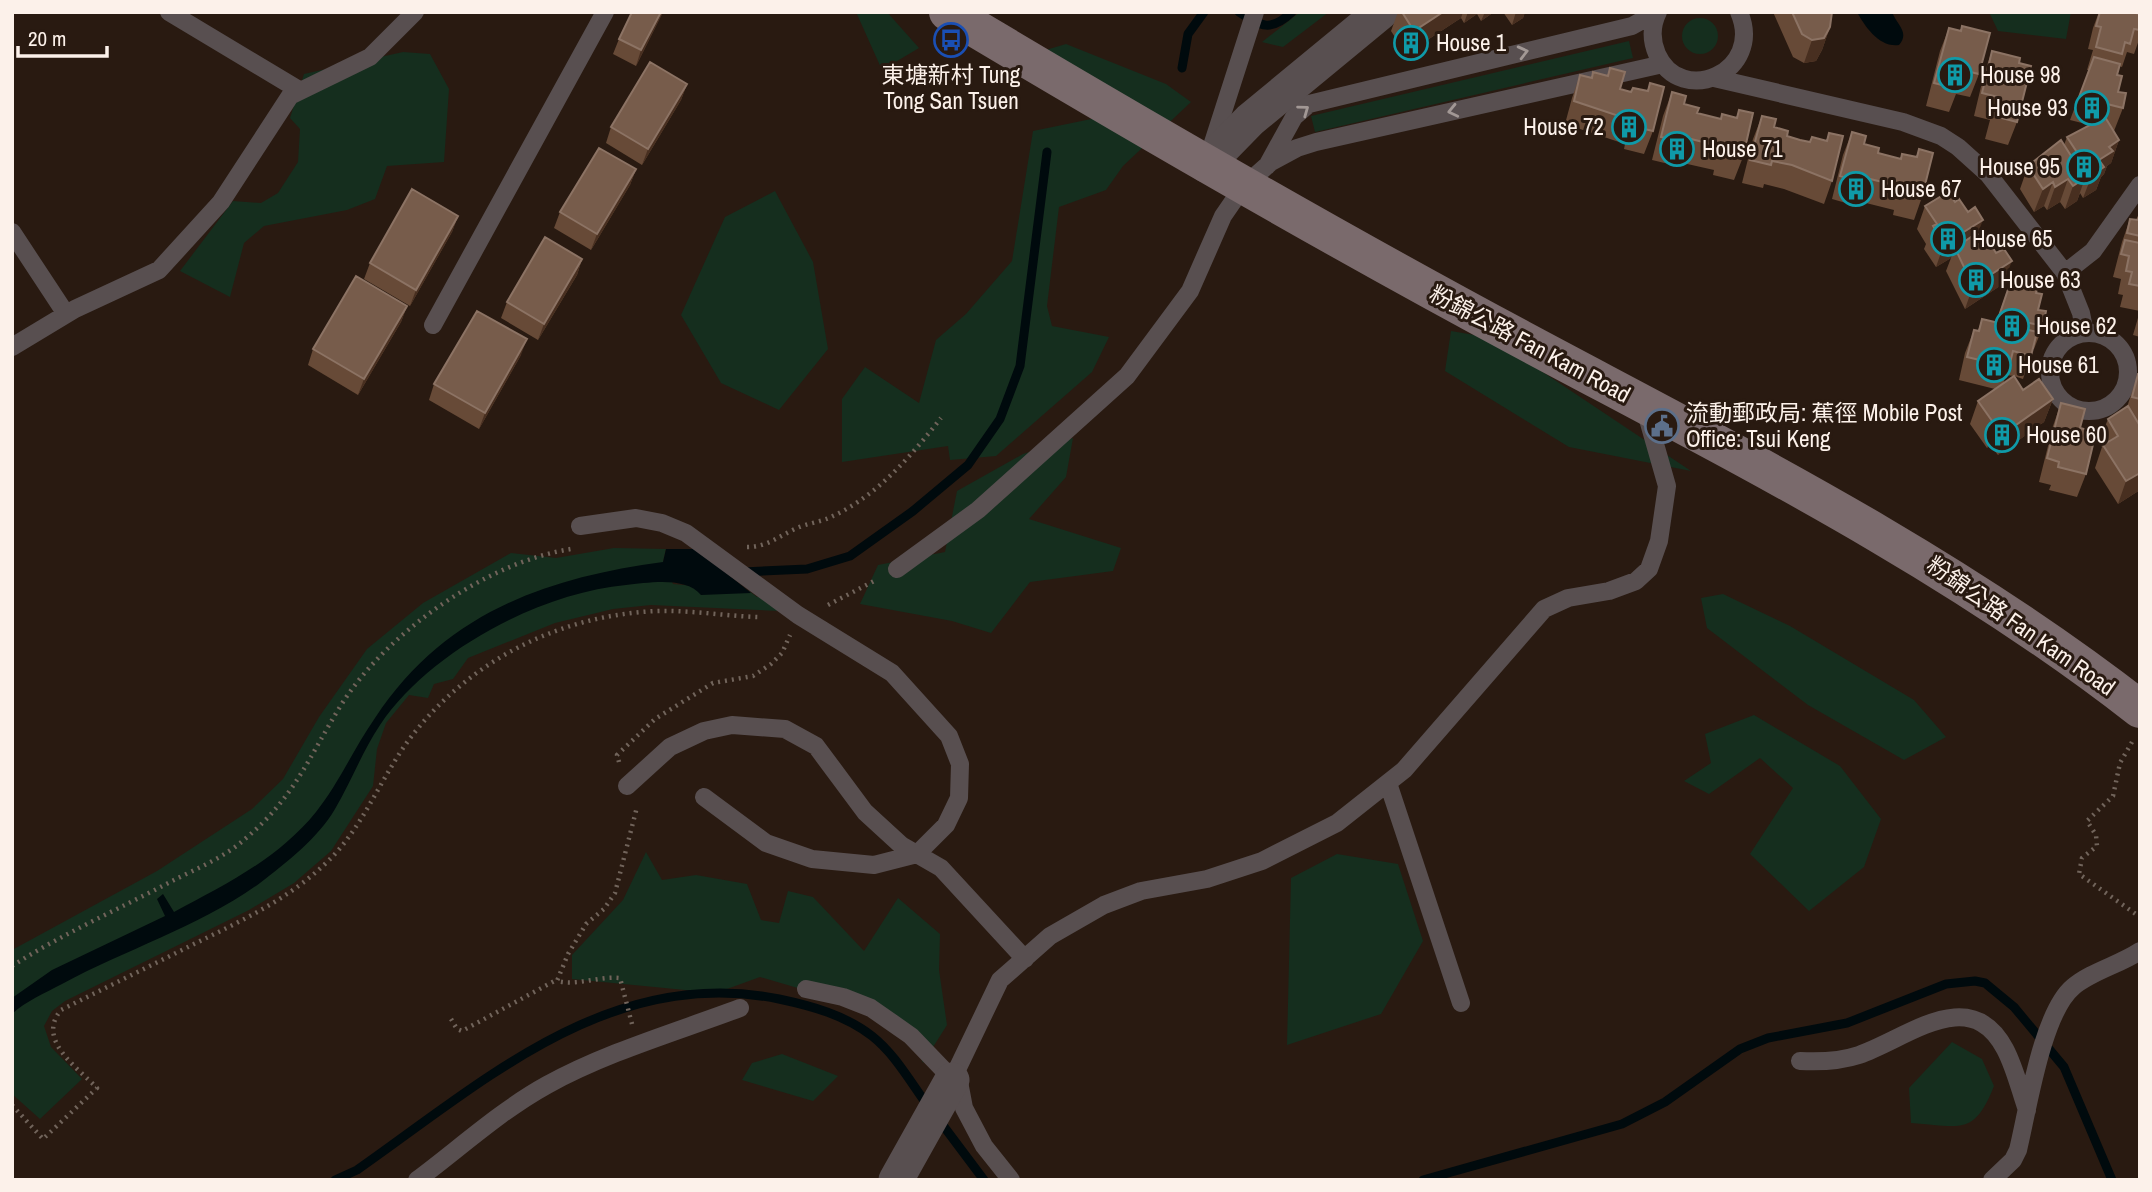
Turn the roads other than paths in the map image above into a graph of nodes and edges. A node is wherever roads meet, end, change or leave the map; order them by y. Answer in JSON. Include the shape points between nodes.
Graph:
{"nodes":[{"id":1,"x":169,"y":12,"type":"edge"},
{"id":2,"x":415,"y":12,"type":"edge"},
{"id":3,"x":605,"y":12,"type":"edge"},
{"id":4,"x":948,"y":12,"type":"edge"},
{"id":5,"x":1255,"y":12,"type":"edge"},
{"id":6,"x":1381,"y":12,"type":"edge"},
{"id":7,"x":1657,"y":12,"type":"edge"},
{"id":8,"x":1739,"y":12,"type":"edge"},
{"id":9,"x":1663,"y":64,"type":"junction"},
{"id":10,"x":1714,"y":78,"type":"junction"},
{"id":11,"x":299,"y":90,"type":"junction"},
{"id":12,"x":1206,"y":165,"type":"junction"},
{"id":13,"x":1255,"y":176,"type":"junction"},
{"id":14,"x":2140,"y":185,"type":"edge"},
{"id":15,"x":12,"y":232,"type":"edge"},
{"id":16,"x":2065,"y":274,"type":"junction"},
{"id":17,"x":66,"y":314,"type":"junction"},
{"id":18,"x":433,"y":325,"type":"dead end"},
{"id":19,"x":2085,"y":333,"type":"junction"},
{"id":20,"x":12,"y":347,"type":"edge"},
{"id":21,"x":1642,"y":403,"type":"junction"},
{"id":22,"x":580,"y":526,"type":"dead end"},
{"id":23,"x":897,"y":569,"type":"road end"},
{"id":24,"x":2138,"y":721,"type":"edge"},
{"id":25,"x":1388,"y":783,"type":"junction"},
{"id":26,"x":627,"y":786,"type":"road end"},
{"id":27,"x":704,"y":797,"type":"dead end"},
{"id":28,"x":917,"y":854,"type":"junction"},
{"id":29,"x":2140,"y":951,"type":"edge"},
{"id":30,"x":1025,"y":959,"type":"junction"},
{"id":31,"x":806,"y":989,"type":"dead end"},
{"id":32,"x":1461,"y":1003,"type":"dead end"},
{"id":33,"x":740,"y":1008,"type":"dead end"},
{"id":34,"x":1800,"y":1061,"type":"dead end"},
{"id":35,"x":950,"y":1085,"type":"junction"},
{"id":36,"x":2027,"y":1110,"type":"junction"},
{"id":37,"x":902,"y":1170,"type":"edge"},
{"id":38,"x":417,"y":1180,"type":"edge"},
{"id":39,"x":1011,"y":1180,"type":"edge"},
{"id":40,"x":1992,"y":1180,"type":"edge"}],
"edges":[{"from":1,"to":11,"type":"lane"},
{"from":2,"to":11,"type":"lane","via":[[370,57]]},
{"from":3,"to":18,"type":"lane"},
{"from":4,"to":12,"type":"main road","name":"粉錦公路 Fan Kam Road"},
{"from":5,"to":12,"type":"lane"},
{"from":6,"to":12,"type":"street","via":[[1250,120]]},
{"from":7,"to":9,"type":"lane","via":[[1652,33]]},
{"from":13,"to":7,"type":"lane","one_way":true,"via":[[1294,117],[1309,104],[1632,26]]},
{"from":8,"to":10,"type":"lane","via":[[1743,47],[1730,69]]},
{"from":9,"to":10,"type":"lane","via":[[1686,79]]},
{"from":9,"to":13,"type":"lane","one_way":true,"via":[[1316,142],[1285,155]]},
{"from":10,"to":16,"type":"lane","via":[[1903,122],[1941,136],[1988,174]]},
{"from":11,"to":17,"type":"lane","via":[[290,96],[221,202],[159,270]]},
{"from":12,"to":13,"type":"main road","name":"粉錦公路 Fan Kam Road"},
{"from":13,"to":21,"type":"main road","name":"粉錦公路 Fan Kam Road"},
{"from":13,"to":23,"type":"lane","via":[[1223,216],[1189,291],[1127,376],[978,510]]},
{"from":14,"to":16,"type":"lane","via":[[2093,251]]},
{"from":15,"to":17,"type":"lane"},
{"from":16,"to":19,"type":"lane"},
{"from":17,"to":20,"type":"lane"},
{"from":19,"to":19,"type":"lane","via":[[2110,338],[2126,358],[2129,371],[2121,395],[2100,410],[2075,409],[2055,392],[2051,380],[2054,355],[2062,344]]},
{"from":21,"to":24,"type":"main road","name":"粉錦公路 Fan Kam Road","via":[[1804,489],[1951,575],[2092,673]]},
{"from":21,"to":25,"type":"lane","via":[[1667,486],[1659,541],[1649,569],[1636,581],[1608,592],[1568,598],[1544,609]]},
{"from":22,"to":28,"type":"lane","via":[[636,518],[686,533],[799,615],[892,673],[949,736],[960,764],[959,798],[946,825]]},
{"from":25,"to":30,"type":"lane","via":[[1337,823],[1262,861],[1207,879],[1140,891],[1104,905],[1050,936]]},
{"from":25,"to":32,"type":"lane"},
{"from":26,"to":28,"type":"lane","via":[[670,747],[704,731],[732,725],[785,729],[816,746],[864,812]]},
{"from":27,"to":28,"type":"lane","via":[[766,843],[812,859],[874,865]]},
{"from":28,"to":30,"type":"lane","via":[[942,868]]},
{"from":29,"to":36,"type":"lane","via":[[2074,986],[2055,1008]]},
{"from":30,"to":35,"type":"lane","via":[[1000,980]]},
{"from":31,"to":35,"type":"lane","via":[[871,1008],[911,1036]]},
{"from":33,"to":38,"type":"lane","via":[[547,1085],[504,1112]]},
{"from":34,"to":36,"type":"lane","via":[[1856,1056],[1950,1016],[1973,1018],[1994,1032],[2006,1050]]},
{"from":35,"to":37,"type":"street"},
{"from":35,"to":39,"type":"lane","via":[[960,1087],[964,1108],[984,1146]]},
{"from":36,"to":40,"type":"lane","via":[[2013,1160]]}]}
